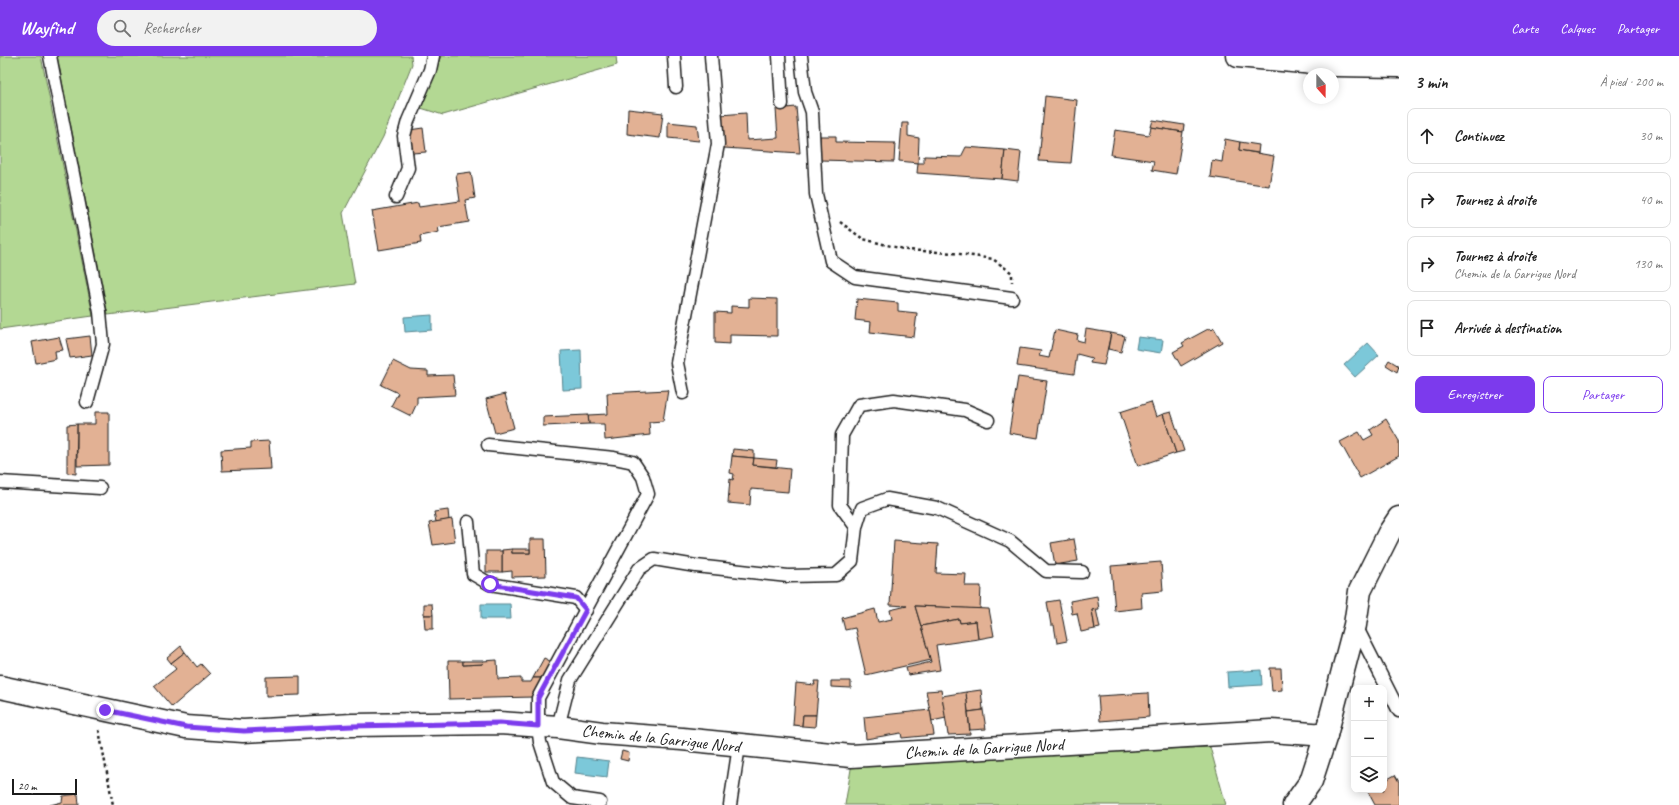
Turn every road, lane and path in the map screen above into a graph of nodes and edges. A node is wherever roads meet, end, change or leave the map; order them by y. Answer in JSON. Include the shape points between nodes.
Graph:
{"nodes":[{"id":1,"x":50,"y":56,"type":"edge"},
{"id":2,"x":433,"y":56,"type":"edge"},
{"id":3,"x":674,"y":56,"type":"edge"},
{"id":4,"x":711,"y":56,"type":"edge"},
{"id":5,"x":779,"y":56,"type":"edge"},
{"id":6,"x":801,"y":56,"type":"edge"},
{"id":7,"x":1238,"y":56,"type":"edge"},
{"id":8,"x":1399,"y":66,"type":"edge"},
{"id":9,"x":676,"y":87,"type":"dead end"},
{"id":10,"x":782,"y":104,"type":"dead end"},
{"id":11,"x":396,"y":197,"type":"dead end"},
{"id":12,"x":834,"y":219,"type":"dead end"},
{"id":13,"x":1012,"y":298,"type":"joint"},
{"id":14,"x":683,"y":393,"type":"dead end"},
{"id":15,"x":87,"y":402,"type":"dead end"},
{"id":16,"x":988,"y":420,"type":"dead end"},
{"id":17,"x":488,"y":445,"type":"dead end"},
{"id":18,"x":0,"y":482,"type":"edge"},
{"id":19,"x":100,"y":488,"type":"dead end"},
{"id":20,"x":1399,"y":518,"type":"edge"},
{"id":21,"x":468,"y":522,"type":"dead end"},
{"id":22,"x":856,"y":527,"type":"junction"},
{"id":23,"x":1082,"y":572,"type":"dead end"},
{"id":24,"x":586,"y":610,"type":"junction"},
{"id":25,"x":1355,"y":625,"type":"junction"},
{"id":26,"x":0,"y":687,"type":"edge"},
{"id":27,"x":105,"y":710,"type":"junction"},
{"id":28,"x":1399,"y":711,"type":"edge"},
{"id":29,"x":548,"y":727,"type":"junction"},
{"id":30,"x":1326,"y":734,"type":"junction"},
{"id":31,"x":739,"y":746,"type":"junction"},
{"id":32,"x":600,"y":802,"type":"dead end"},
{"id":33,"x":113,"y":805,"type":"edge"},
{"id":34,"x":730,"y":805,"type":"edge"},
{"id":35,"x":1294,"y":805,"type":"edge"}],
"edges":[{"from":1,"to":15,"type":"lane","via":[[101,324],[103,344]]},
{"from":2,"to":11,"type":"lane","via":[[404,136],[408,168]]},
{"from":3,"to":9,"type":"lane"},
{"from":4,"to":14,"type":"lane","via":[[718,144],[677,363]]},
{"from":5,"to":10,"type":"lane"},
{"from":6,"to":13,"type":"lane","via":[[804,92],[812,112],[816,194],[831,261],[855,277]]},
{"from":7,"to":8,"type":"street","via":[[1335,65]]},
{"from":12,"to":13,"type":"path","via":[[864,239],[907,250],[993,259],[1012,273]]},
{"from":16,"to":22,"type":"lane","via":[[965,410],[894,400],[859,405],[842,436],[840,505]]},
{"from":17,"to":24,"type":"lane","via":[[614,458],[633,462],[643,477],[648,494]]},
{"from":18,"to":19,"type":"lane"},
{"from":20,"to":25,"type":"street","via":[[1360,591]]},
{"from":21,"to":24,"type":"lane","via":[[473,574],[490,584],[576,598]]},
{"from":22,"to":23,"type":"lane","via":[[862,508],[887,499],[937,508],[1010,541],[1046,571]]},
{"from":22,"to":29,"type":"lane","via":[[852,562],[836,575],[788,576],[654,559],[639,569],[570,680]]},
{"from":24,"to":29,"type":"lane","via":[[538,698]]},
{"from":25,"to":28,"type":"lane"},
{"from":25,"to":30,"type":"street"},
{"from":26,"to":27,"type":"street","name":"Chemin de la Garrigue Nord"},
{"from":27,"to":29,"type":"street","name":"Chemin de la Garrigue Nord","via":[[186,727],[244,731],[500,723]]},
{"from":27,"to":33,"type":"path","via":[[98,723]]},
{"from":29,"to":31,"type":"street","name":"Chemin de la Garrigue Nord"},
{"from":29,"to":32,"type":"lane","via":[[540,742],[553,782],[572,798]]},
{"from":30,"to":31,"type":"street","name":"Chemin de la Garrigue Nord","via":[[1271,730],[851,756]]},
{"from":30,"to":35,"type":"street","via":[[1311,781]]},
{"from":31,"to":34,"type":"lane"}]}
